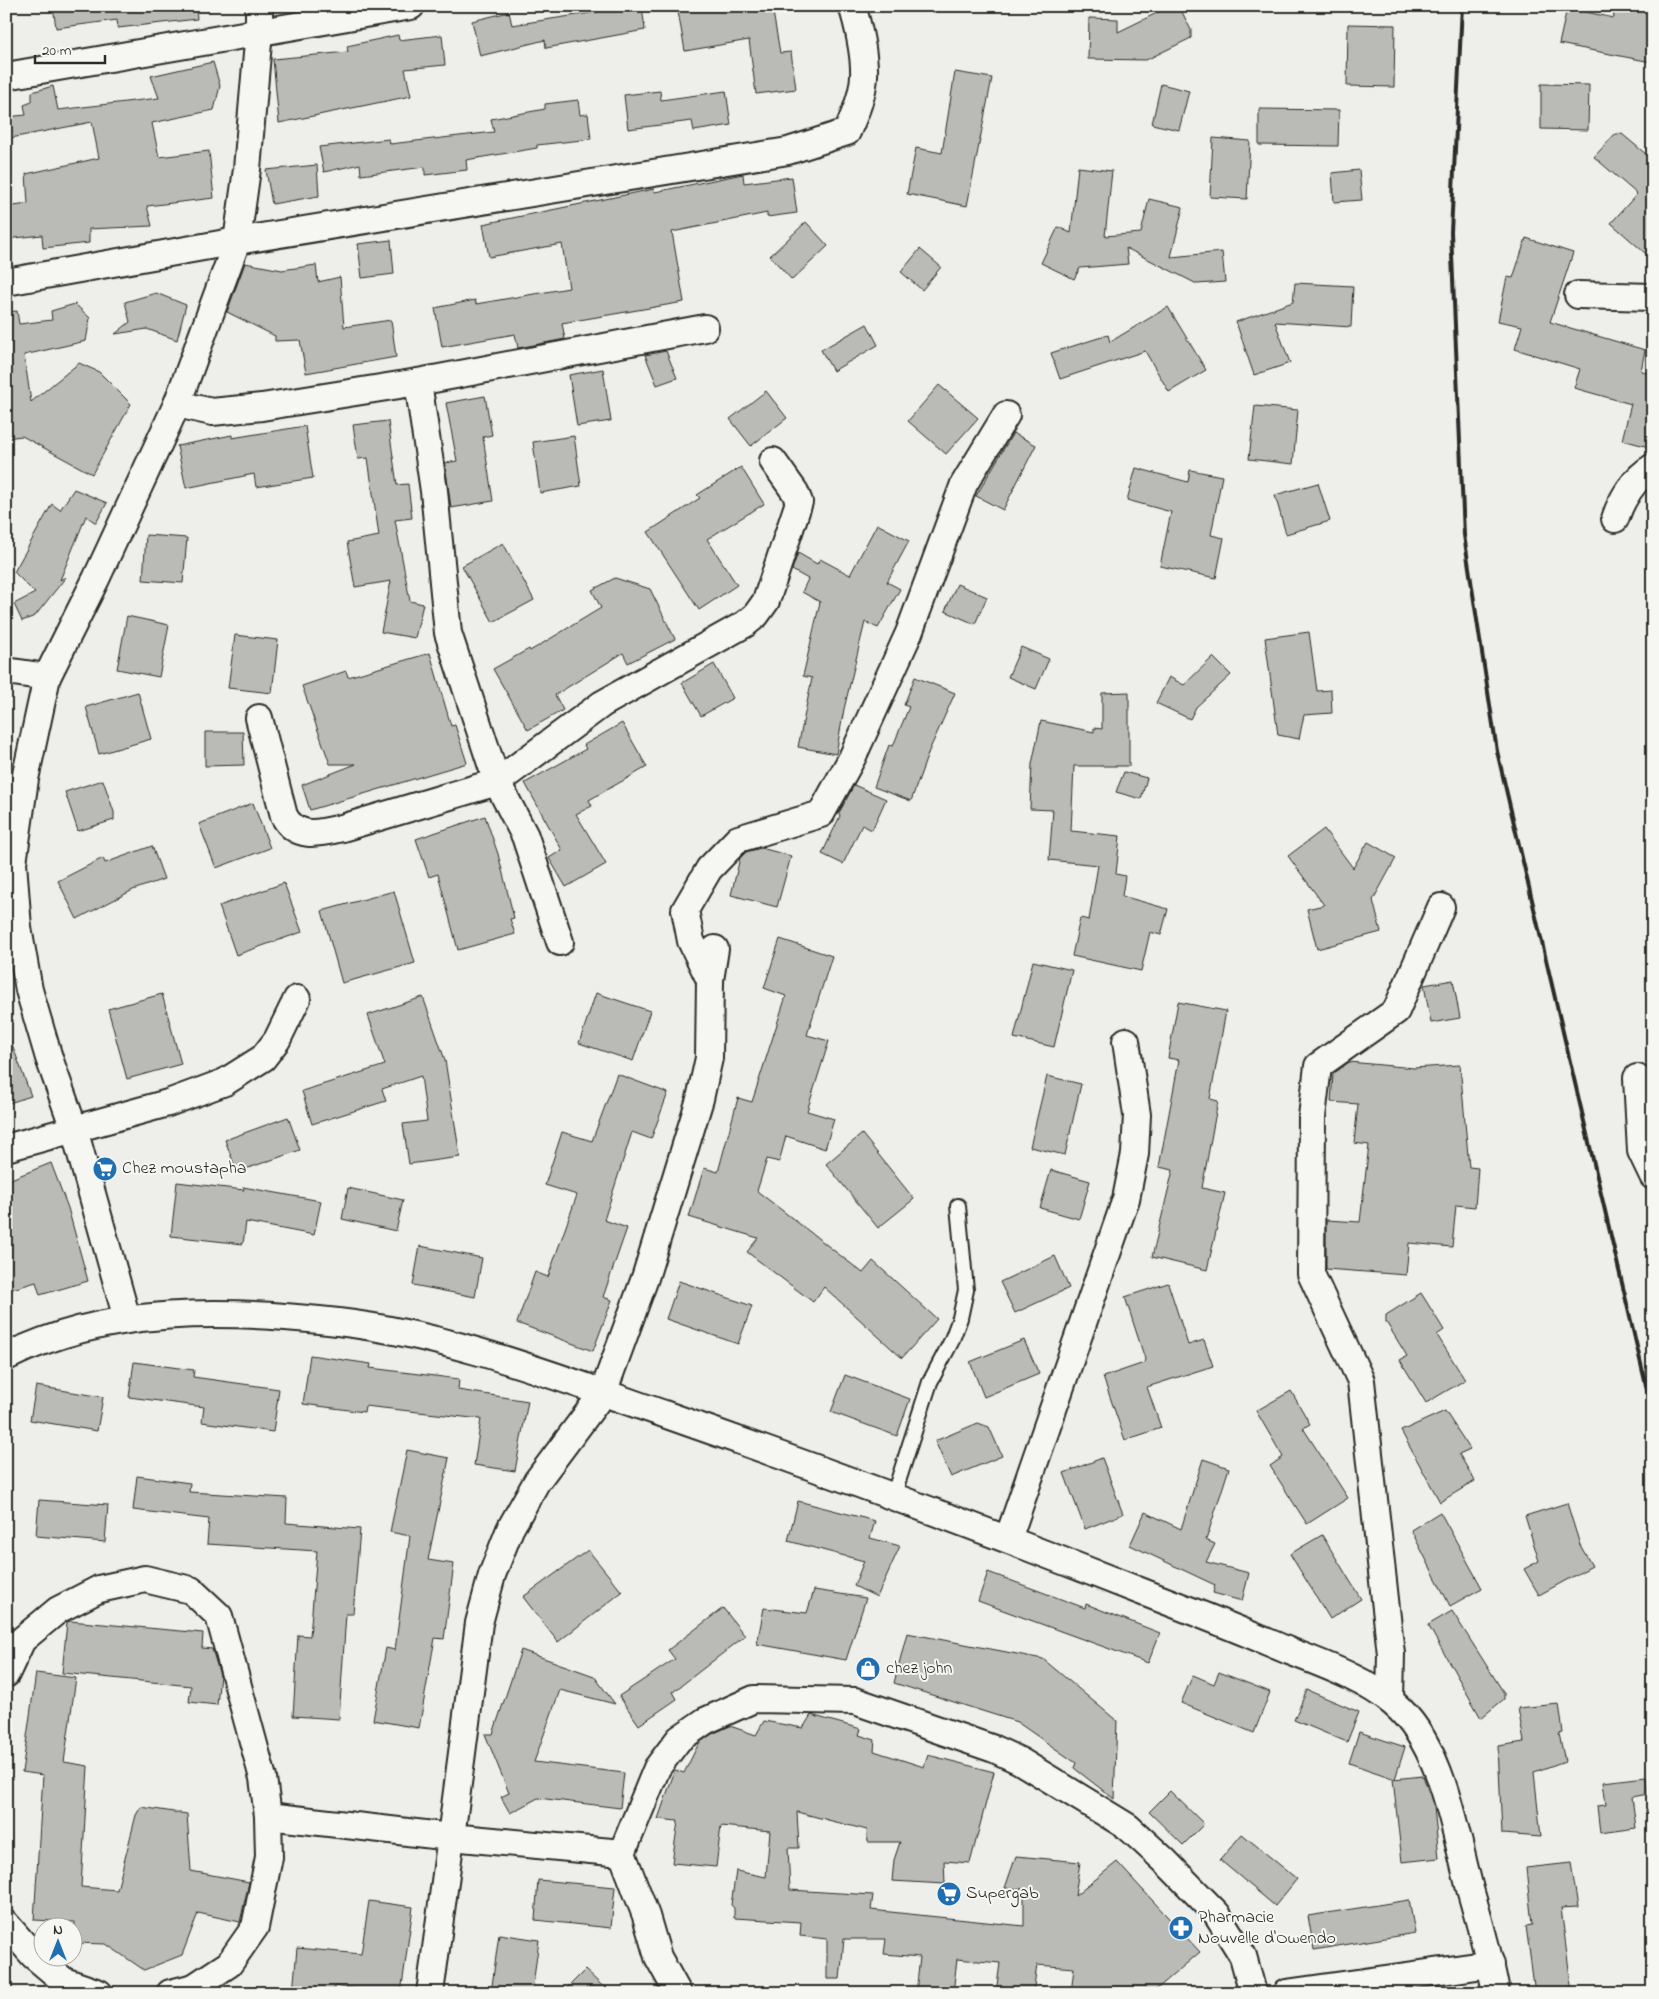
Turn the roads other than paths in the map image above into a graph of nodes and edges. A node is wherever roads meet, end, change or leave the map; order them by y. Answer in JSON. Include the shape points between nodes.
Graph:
{"nodes":[{"id":1,"x":411,"y":6,"type":"edge"},
{"id":2,"x":852,"y":6,"type":"edge"},
{"id":3,"x":259,"y":19,"type":"edge"},
{"id":4,"x":6,"y":76,"type":"edge"},
{"id":5,"x":237,"y":241,"type":"junction"},
{"id":6,"x":6,"y":282,"type":"edge"},
{"id":7,"x":1578,"y":295,"type":"dead end"},
{"id":8,"x":1653,"y":297,"type":"edge"},
{"id":9,"x":705,"y":328,"type":"dead end"},
{"id":10,"x":418,"y":382,"type":"junction"},
{"id":11,"x":177,"y":404,"type":"junction"},
{"id":12,"x":1006,"y":415,"type":"dead end"},
{"id":13,"x":773,"y":461,"type":"dead end"},
{"id":14,"x":1653,"y":467,"type":"edge"},
{"id":15,"x":1615,"y":519,"type":"dead end"},
{"id":16,"x":6,"y":671,"type":"edge"},
{"id":17,"x":47,"y":677,"type":"junction"},
{"id":18,"x":258,"y":718,"type":"dead end"},
{"id":19,"x":497,"y":782,"type":"junction"},
{"id":20,"x":9,"y":863,"type":"edge"},
{"id":21,"x":1441,"y":907,"type":"dead end"},
{"id":22,"x":560,"y":942,"type":"dead end"},
{"id":23,"x":715,"y":950,"type":"dead end"},
{"id":24,"x":710,"y":980,"type":"junction"},
{"id":25,"x":297,"y":1000,"type":"dead end"},
{"id":26,"x":1126,"y":1041,"type":"dead end"},
{"id":27,"x":1637,"y":1078,"type":"dead end"},
{"id":28,"x":74,"y":1129,"type":"junction"},
{"id":29,"x":6,"y":1148,"type":"edge"},
{"id":30,"x":1653,"y":1176,"type":"edge"},
{"id":31,"x":958,"y":1206,"type":"dead end"},
{"id":32,"x":127,"y":1319,"type":"junction"},
{"id":33,"x":6,"y":1358,"type":"edge"},
{"id":34,"x":603,"y":1393,"type":"junction"},
{"id":35,"x":893,"y":1497,"type":"junction"},
{"id":36,"x":1008,"y":1539,"type":"junction"},
{"id":37,"x":6,"y":1674,"type":"edge"},
{"id":38,"x":1390,"y":1700,"type":"junction"},
{"id":39,"x":268,"y":1816,"type":"junction"},
{"id":40,"x":451,"y":1837,"type":"junction"},
{"id":41,"x":622,"y":1853,"type":"junction"},
{"id":42,"x":6,"y":1924,"type":"edge"},
{"id":43,"x":1491,"y":1964,"type":"junction"},
{"id":44,"x":99,"y":1993,"type":"edge"},
{"id":45,"x":170,"y":1993,"type":"edge"},
{"id":46,"x":430,"y":1993,"type":"edge"},
{"id":47,"x":678,"y":1993,"type":"edge"},
{"id":48,"x":1253,"y":1993,"type":"edge"},
{"id":49,"x":1286,"y":1993,"type":"edge"},
{"id":50,"x":1496,"y":1993,"type":"edge"}],
"edges":[{"from":1,"to":3,"type":"street"},
{"from":2,"to":5,"type":"street","via":[[857,20],[864,76],[857,109],[847,132],[788,152]]},
{"from":3,"to":4,"type":"street"},
{"from":3,"to":5,"type":"street","via":[[247,169]]},
{"from":5,"to":6,"type":"street"},
{"from":5,"to":11,"type":"street"},
{"from":7,"to":8,"type":"street"},
{"from":9,"to":10,"type":"street"},
{"from":10,"to":11,"type":"street","via":[[229,411],[212,412]]},
{"from":10,"to":19,"type":"street","via":[[434,491],[448,633]]},
{"from":11,"to":17,"type":"street"},
{"from":12,"to":24,"type":"street","via":[[964,484],[909,633],[852,758],[821,814],[738,839],[710,869],[685,910],[692,941]]},
{"from":13,"to":19,"type":"street","via":[[799,502],[766,601],[756,615],[602,704]]},
{"from":14,"to":15,"type":"street","via":[[1632,486]]},
{"from":16,"to":17,"type":"street"},
{"from":17,"to":20,"type":"street"},
{"from":18,"to":19,"type":"street","via":[[284,816],[289,826],[303,833],[316,834],[342,828]]},
{"from":19,"to":22,"type":"street","via":[[525,836]]},
{"from":20,"to":28,"type":"street","via":[[29,990],[48,1058]]},
{"from":21,"to":38,"type":"street","via":[[1396,1011],[1318,1066],[1312,1117],[1311,1274],[1361,1382],[1391,1654]]},
{"from":23,"to":24,"type":"street"},
{"from":24,"to":34,"type":"street","via":[[709,1058],[700,1099],[645,1278]]},
{"from":25,"to":28,"type":"street","via":[[281,1034],[263,1058],[225,1082],[168,1103]]},
{"from":26,"to":36,"type":"street","via":[[1136,1115],[1134,1154],[1126,1199]]},
{"from":27,"to":30,"type":"street","via":[[1641,1152]]},
{"from":28,"to":29,"type":"street"},
{"from":28,"to":32,"type":"street"},
{"from":31,"to":35,"type":"lane","via":[[966,1290],[960,1318],[952,1342],[930,1382]]},
{"from":32,"to":33,"type":"street","via":[[79,1329],[31,1345]]},
{"from":32,"to":34,"type":"street","via":[[251,1315],[340,1322],[501,1358]]},
{"from":34,"to":35,"type":"street"},
{"from":34,"to":40,"type":"street","via":[[537,1482],[510,1529],[492,1575],[479,1623]]},
{"from":35,"to":36,"type":"street"},
{"from":36,"to":38,"type":"street","via":[[1328,1666]]},
{"from":37,"to":39,"type":"street","via":[[22,1640],[58,1610],[99,1589],[145,1579],[191,1590],[219,1616],[263,1778]]},
{"from":38,"to":43,"type":"street","via":[[1410,1720],[1431,1758],[1448,1800]]},
{"from":39,"to":40,"type":"street"},
{"from":39,"to":45,"type":"street","via":[[269,1857],[255,1927],[228,1964],[194,1987]]},
{"from":40,"to":41,"type":"street"},
{"from":40,"to":46,"type":"street"},
{"from":41,"to":47,"type":"street","via":[[658,1957]]},
{"from":41,"to":48,"type":"street","via":[[657,1768],[679,1739],[705,1721],[754,1699],[855,1701],[994,1749],[1128,1827],[1217,1914],[1243,1956]]},
{"from":42,"to":44,"type":"street","via":[[33,1955],[64,1980]]},
{"from":43,"to":49,"type":"street"},
{"from":43,"to":50,"type":"street"}]}
